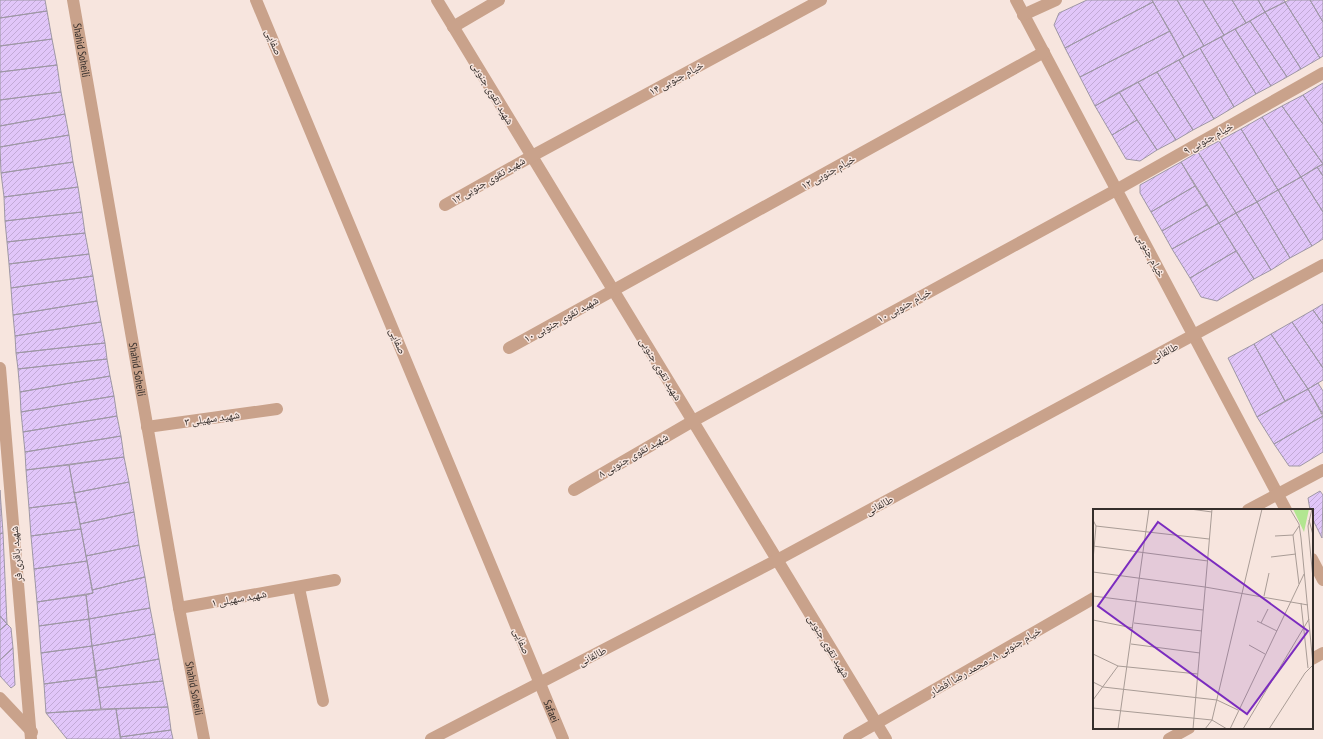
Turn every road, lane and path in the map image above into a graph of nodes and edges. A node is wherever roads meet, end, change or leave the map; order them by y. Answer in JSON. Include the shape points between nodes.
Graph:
{"nodes":[{"id":1,"x":73,"y":0,"type":"edge"},
{"id":2,"x":256,"y":0,"type":"edge"},
{"id":3,"x":437,"y":0,"type":"edge"},
{"id":4,"x":499,"y":0,"type":"edge"},
{"id":5,"x":821,"y":0,"type":"edge"},
{"id":6,"x":1016,"y":0,"type":"edge"},
{"id":7,"x":1056,"y":0,"type":"edge"},
{"id":8,"x":1023,"y":15,"type":"junction"},
{"id":9,"x":453,"y":27,"type":"junction"},
{"id":10,"x":1044,"y":52,"type":"junction"},
{"id":11,"x":1323,"y":73,"type":"edge"},
{"id":12,"x":532,"y":156,"type":"junction"},
{"id":13,"x":1116,"y":190,"type":"junction"},
{"id":14,"x":445,"y":205,"type":"dead end"},
{"id":15,"x":1323,"y":265,"type":"edge"},
{"id":16,"x":613,"y":291,"type":"junction"},
{"id":17,"x":1194,"y":336,"type":"junction"},
{"id":18,"x":509,"y":348,"type":"dead end"},
{"id":19,"x":0,"y":368,"type":"edge"},
{"id":20,"x":277,"y":409,"type":"dead end"},
{"id":21,"x":693,"y":421,"type":"junction"},
{"id":22,"x":147,"y":427,"type":"junction"},
{"id":23,"x":1323,"y":470,"type":"edge"},
{"id":24,"x":574,"y":490,"type":"dead end"},
{"id":25,"x":1277,"y":493,"type":"junction"},
{"id":26,"x":1250,"y":509,"type":"edge"},
{"id":27,"x":1285,"y":509,"type":"edge"},
{"id":28,"x":777,"y":560,"type":"junction"},
{"id":29,"x":1313,"y":561,"type":"edge"},
{"id":30,"x":335,"y":580,"type":"dead end"},
{"id":31,"x":1323,"y":580,"type":"edge"},
{"id":32,"x":299,"y":588,"type":"junction"},
{"id":33,"x":1093,"y":599,"type":"edge"},
{"id":34,"x":179,"y":608,"type":"junction"},
{"id":35,"x":1323,"y":653,"type":"edge"},
{"id":36,"x":1313,"y":658,"type":"edge"},
{"id":37,"x":540,"y":683,"type":"junction"},
{"id":38,"x":0,"y":698,"type":"edge"},
{"id":39,"x":323,"y":701,"type":"dead end"},
{"id":40,"x":876,"y":723,"type":"junction"},
{"id":41,"x":1187,"y":729,"type":"edge"},
{"id":42,"x":33,"y":736,"type":"edge"},
{"id":43,"x":204,"y":739,"type":"edge"},
{"id":44,"x":431,"y":739,"type":"edge"},
{"id":45,"x":563,"y":739,"type":"edge"},
{"id":46,"x":849,"y":739,"type":"edge"},
{"id":47,"x":886,"y":739,"type":"edge"},
{"id":48,"x":1169,"y":739,"type":"edge"}],
"edges":[{"from":1,"to":22,"type":"street","name":"Shahid Soheili"},
{"from":2,"to":37,"type":"street","name":"صفایی"},
{"from":3,"to":9,"type":"street","name":"شهید تقوی جنوبی"},
{"from":4,"to":9,"type":"street"},
{"from":5,"to":12,"type":"street","name":"خیام جنوبی ۱۴"},
{"from":6,"to":8,"type":"street","name":"خیام جنوبی"},
{"from":7,"to":8,"type":"street"},
{"from":8,"to":10,"type":"street","name":"خیام جنوبی"},
{"from":9,"to":12,"type":"street","name":"شهید تقوی جنوبی"},
{"from":10,"to":13,"type":"street","name":"خیام جنوبی"},
{"from":10,"to":16,"type":"street","name":"خیام جنوبی ۱۲"},
{"from":11,"to":13,"type":"street","name":"خیام جنوبی ۹"},
{"from":12,"to":14,"type":"street","name":"شهید تقوی جنوبی ۱۲"},
{"from":12,"to":16,"type":"street","name":"شهید تقوی جنوبی"},
{"from":13,"to":17,"type":"street","name":"خیام جنوبی"},
{"from":13,"to":21,"type":"street","name":"خیام جنوبی ۱۰"},
{"from":15,"to":17,"type":"street","name":"طالقانی"},
{"from":16,"to":18,"type":"street","name":"شهید تقوی جنوبی ۱۰"},
{"from":16,"to":21,"type":"street","name":"شهید تقوی جنوبی"},
{"from":17,"to":25,"type":"street","name":"خیام جنوبی"},
{"from":17,"to":28,"type":"street","name":"طالقانی"},
{"from":19,"to":42,"type":"street","name":"شهید باقری فر"},
{"from":20,"to":22,"type":"street","name":"شهید سهیلی ۳"},
{"from":21,"to":24,"type":"street","name":"شهید تقوی جنوبی ۸"},
{"from":21,"to":28,"type":"street","name":"شهید تقوی جنوبی"},
{"from":22,"to":34,"type":"street","name":"Shahid Soheili"},
{"from":23,"to":25,"type":"street"},
{"from":25,"to":26,"type":"street"},
{"from":25,"to":27,"type":"street","name":"خیام جنوبی"},
{"from":28,"to":37,"type":"street","name":"طالقانی"},
{"from":28,"to":40,"type":"street","name":"شهید تقوی جنوبی"},
{"from":29,"to":31,"type":"street"},
{"from":30,"to":32,"type":"street","name":"شهید سهیلی ۱"},
{"from":32,"to":34,"type":"street","name":"شهید سهیلی ۱"},
{"from":32,"to":39,"type":"street"},
{"from":33,"to":40,"type":"street","name":"خیام جنوبی ۸ - محمد رضا افضار"},
{"from":34,"to":43,"type":"street","name":"Shahid Soheili"},
{"from":35,"to":36,"type":"street"},
{"from":37,"to":44,"type":"street","name":"طالقانی"},
{"from":37,"to":45,"type":"street","name":"Safaei"},
{"from":38,"to":42,"type":"street"},
{"from":40,"to":46,"type":"street","name":"خیام جنوبی ۸ - محمد رضا افضار"},
{"from":40,"to":47,"type":"street","name":"شهید تقوی جنوبی"},
{"from":41,"to":48,"type":"street"}]}
